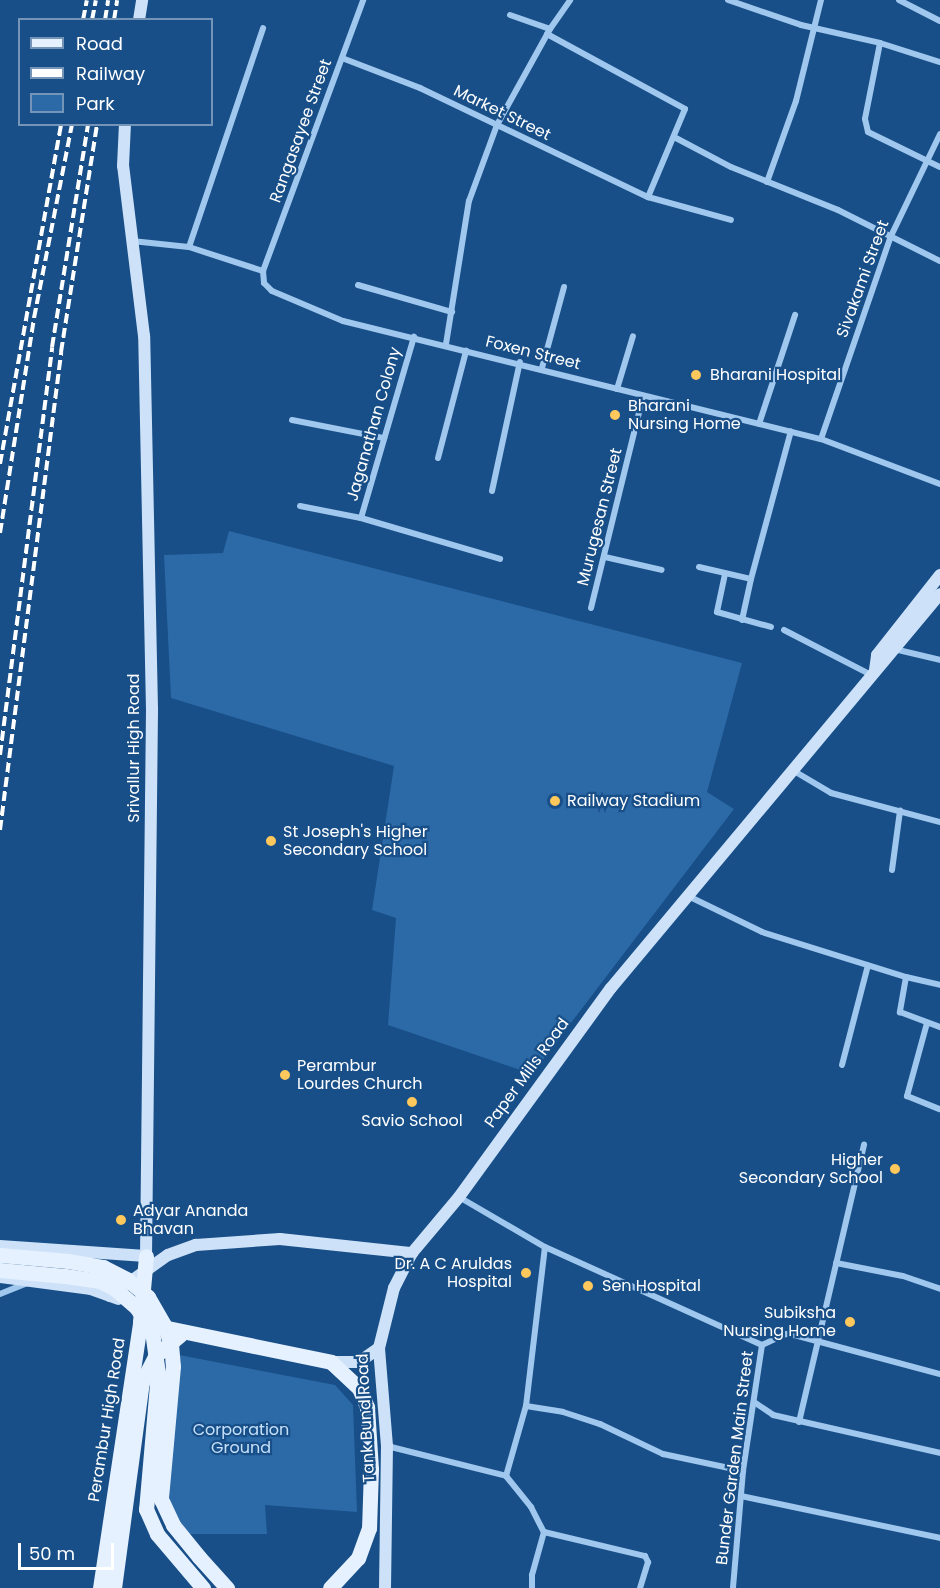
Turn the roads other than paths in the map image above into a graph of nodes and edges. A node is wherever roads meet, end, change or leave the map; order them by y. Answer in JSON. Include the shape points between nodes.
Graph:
{"nodes":[{"id":1,"x":142,"y":0,"type":"edge"},
{"id":2,"x":363,"y":0,"type":"edge"},
{"id":3,"x":570,"y":0,"type":"edge"},
{"id":4,"x":728,"y":0,"type":"edge"},
{"id":5,"x":821,"y":0,"type":"edge"},
{"id":6,"x":899,"y":0,"type":"edge"},
{"id":7,"x":510,"y":15,"type":"dead end"},
{"id":8,"x":139,"y":18,"type":"edge"},
{"id":9,"x":940,"y":21,"type":"edge"},
{"id":10,"x":263,"y":28,"type":"dead end"},
{"id":11,"x":813,"y":28,"type":"junction"},
{"id":12,"x":548,"y":31,"type":"junction"},
{"id":13,"x":880,"y":43,"type":"junction"},
{"id":14,"x":342,"y":58,"type":"junction"},
{"id":15,"x":940,"y":62,"type":"edge"},
{"id":16,"x":497,"y":125,"type":"junction"},
{"id":17,"x":125,"y":126,"type":"edge"},
{"id":18,"x":940,"y":134,"type":"edge"},
{"id":19,"x":674,"y":137,"type":"junction"},
{"id":20,"x":927,"y":160,"type":"junction"},
{"id":21,"x":940,"y":167,"type":"edge"},
{"id":22,"x":767,"y":182,"type":"junction"},
{"id":23,"x":648,"y":197,"type":"junction"},
{"id":24,"x":731,"y":220,"type":"dead end"},
{"id":25,"x":891,"y":236,"type":"junction"},
{"id":26,"x":132,"y":242,"type":"junction"},
{"id":27,"x":189,"y":246,"type":"junction"},
{"id":28,"x":940,"y":261,"type":"edge"},
{"id":29,"x":263,"y":271,"type":"junction"},
{"id":30,"x":358,"y":285,"type":"dead end"},
{"id":31,"x":564,"y":287,"type":"dead end"},
{"id":32,"x":452,"y":312,"type":"junction"},
{"id":33,"x":795,"y":315,"type":"dead end"},
{"id":34,"x":633,"y":336,"type":"dead end"},
{"id":35,"x":414,"y":337,"type":"junction"},
{"id":36,"x":446,"y":344,"type":"junction"},
{"id":37,"x":466,"y":351,"type":"junction"},
{"id":38,"x":520,"y":362,"type":"junction"},
{"id":39,"x":542,"y":368,"type":"junction"},
{"id":40,"x":617,"y":389,"type":"junction"},
{"id":41,"x":643,"y":397,"type":"junction"},
{"id":42,"x":292,"y":420,"type":"dead end"},
{"id":43,"x":759,"y":424,"type":"junction"},
{"id":44,"x":791,"y":431,"type":"junction"},
{"id":45,"x":384,"y":438,"type":"junction"},
{"id":46,"x":821,"y":439,"type":"junction"},
{"id":47,"x":438,"y":458,"type":"dead end"},
{"id":48,"x":940,"y":484,"type":"edge"},
{"id":49,"x":492,"y":491,"type":"dead end"},
{"id":50,"x":300,"y":506,"type":"dead end"},
{"id":51,"x":361,"y":518,"type":"junction"},
{"id":52,"x":605,"y":557,"type":"junction"},
{"id":53,"x":500,"y":559,"type":"dead end"},
{"id":54,"x":699,"y":567,"type":"dead end"},
{"id":55,"x":662,"y":570,"type":"dead end"},
{"id":56,"x":725,"y":574,"type":"junction"},
{"id":57,"x":940,"y":575,"type":"edge"},
{"id":58,"x":751,"y":579,"type":"junction"},
{"id":59,"x":940,"y":594,"type":"edge"},
{"id":60,"x":591,"y":608,"type":"dead end"},
{"id":61,"x":742,"y":620,"type":"junction"},
{"id":62,"x":771,"y":627,"type":"dead end"},
{"id":63,"x":784,"y":630,"type":"dead end"},
{"id":64,"x":890,"y":647,"type":"junction"},
{"id":65,"x":940,"y":660,"type":"edge"},
{"id":66,"x":873,"y":672,"type":"junction"},
{"id":67,"x":794,"y":771,"type":"junction"},
{"id":68,"x":900,"y":811,"type":"junction"},
{"id":69,"x":940,"y":822,"type":"edge"},
{"id":70,"x":892,"y":870,"type":"dead end"},
{"id":71,"x":687,"y":895,"type":"junction"},
{"id":72,"x":868,"y":965,"type":"junction"},
{"id":73,"x":906,"y":977,"type":"junction"},
{"id":74,"x":940,"y":985,"type":"edge"},
{"id":75,"x":927,"y":1023,"type":"junction"},
{"id":76,"x":940,"y":1027,"type":"edge"},
{"id":77,"x":842,"y":1065,"type":"dead end"},
{"id":78,"x":940,"y":1109,"type":"edge"},
{"id":79,"x":864,"y":1144,"type":"dead end"},
{"id":80,"x":459,"y":1197,"type":"junction"},
{"id":81,"x":0,"y":1246,"type":"edge"},
{"id":82,"x":545,"y":1247,"type":"junction"},
{"id":83,"x":412,"y":1253,"type":"junction"},
{"id":84,"x":0,"y":1255,"type":"edge"},
{"id":85,"x":145,"y":1263,"type":"junction"},
{"id":86,"x":836,"y":1263,"type":"junction"},
{"id":87,"x":0,"y":1270,"type":"edge"},
{"id":88,"x":0,"y":1277,"type":"edge"},
{"id":89,"x":31,"y":1281,"type":"junction"},
{"id":90,"x":940,"y":1289,"type":"edge"},
{"id":91,"x":0,"y":1294,"type":"edge"},
{"id":92,"x":110,"y":1296,"type":"junction"},
{"id":93,"x":140,"y":1315,"type":"junction"},
{"id":94,"x":186,"y":1332,"type":"junction"},
{"id":95,"x":819,"y":1339,"type":"junction"},
{"id":96,"x":762,"y":1346,"type":"junction"},
{"id":97,"x":379,"y":1348,"type":"junction"},
{"id":98,"x":331,"y":1362,"type":"junction"},
{"id":99,"x":940,"y":1374,"type":"edge"},
{"id":100,"x":754,"y":1402,"type":"junction"},
{"id":101,"x":526,"y":1406,"type":"junction"},
{"id":102,"x":799,"y":1422,"type":"junction"},
{"id":103,"x":387,"y":1446,"type":"junction"},
{"id":104,"x":940,"y":1453,"type":"edge"},
{"id":105,"x":743,"y":1471,"type":"junction"},
{"id":106,"x":506,"y":1476,"type":"junction"},
{"id":107,"x":741,"y":1496,"type":"junction"},
{"id":108,"x":544,"y":1532,"type":"junction"},
{"id":109,"x":940,"y":1538,"type":"edge"},
{"id":110,"x":100,"y":1588,"type":"edge"},
{"id":111,"x":114,"y":1588,"type":"edge"},
{"id":112,"x":203,"y":1588,"type":"edge"},
{"id":113,"x":227,"y":1588,"type":"edge"},
{"id":114,"x":330,"y":1588,"type":"edge"},
{"id":115,"x":385,"y":1588,"type":"edge"},
{"id":116,"x":532,"y":1588,"type":"edge"},
{"id":117,"x":640,"y":1588,"type":"edge"},
{"id":118,"x":733,"y":1588,"type":"edge"}],
"edges":[{"from":1,"to":8,"type":"main road"},
{"from":2,"to":14,"type":"street","name":"Rangasayee Street"},
{"from":3,"to":12,"type":"street"},
{"from":4,"to":11,"type":"street"},
{"from":5,"to":11,"type":"street"},
{"from":6,"to":9,"type":"street"},
{"from":7,"to":12,"type":"street"},
{"from":10,"to":27,"type":"street"},
{"from":11,"to":13,"type":"street"},
{"from":11,"to":22,"type":"street","via":[[796,101]]},
{"from":12,"to":16,"type":"street"},
{"from":12,"to":19,"type":"street","via":[[683,107],[685,114]]},
{"from":13,"to":15,"type":"street"},
{"from":13,"to":20,"type":"street","via":[[865,119],[868,132]]},
{"from":14,"to":16,"type":"street","name":"Market Street"},
{"from":14,"to":29,"type":"street","name":"Rangasayee Street"},
{"from":16,"to":23,"type":"street","name":"Market Street"},
{"from":16,"to":32,"type":"street","via":[[469,201]]},
{"from":17,"to":26,"type":"main road","name":"Srivallur High Road","via":[[123,166]]},
{"from":18,"to":20,"type":"street","name":"Sivakami Street"},
{"from":19,"to":22,"type":"street"},
{"from":19,"to":23,"type":"street"},
{"from":20,"to":21,"type":"street"},
{"from":20,"to":25,"type":"street","name":"Sivakami Street"},
{"from":22,"to":25,"type":"street"},
{"from":23,"to":24,"type":"street","name":"Market Street"},
{"from":25,"to":28,"type":"street"},
{"from":25,"to":46,"type":"street","name":"Sivakami Street"},
{"from":26,"to":27,"type":"street"},
{"from":26,"to":85,"type":"main road","name":"Srivallur High Road","via":[[144,336],[152,709]]},
{"from":27,"to":29,"type":"street"},
{"from":29,"to":35,"type":"street","name":"Foxen Street","via":[[264,283],[272,291],[343,321]]},
{"from":30,"to":32,"type":"street"},
{"from":31,"to":39,"type":"street"},
{"from":32,"to":36,"type":"street"},
{"from":33,"to":43,"type":"street"},
{"from":34,"to":40,"type":"street"},
{"from":35,"to":36,"type":"street","name":"Foxen Street"},
{"from":35,"to":45,"type":"street","name":"Jaganathan Colony"},
{"from":36,"to":37,"type":"street","name":"Foxen Street"},
{"from":37,"to":38,"type":"street","name":"Foxen Street"},
{"from":37,"to":47,"type":"street"},
{"from":38,"to":39,"type":"street","name":"Foxen Street"},
{"from":38,"to":49,"type":"street"},
{"from":39,"to":40,"type":"street","name":"Foxen Street"},
{"from":40,"to":41,"type":"street","name":"Foxen Street"},
{"from":41,"to":43,"type":"street","name":"Foxen Street"},
{"from":41,"to":52,"type":"street","name":"Murugesan Street"},
{"from":42,"to":45,"type":"street"},
{"from":43,"to":44,"type":"street","name":"Foxen Street"},
{"from":44,"to":46,"type":"street","name":"Foxen Street"},
{"from":44,"to":58,"type":"street"},
{"from":45,"to":51,"type":"street","name":"Jaganathan Colony"},
{"from":46,"to":48,"type":"street","name":"Foxen Street"},
{"from":50,"to":51,"type":"street"},
{"from":51,"to":53,"type":"street"},
{"from":52,"to":55,"type":"street"},
{"from":52,"to":60,"type":"street","name":"Murugesan Street"},
{"from":54,"to":56,"type":"street"},
{"from":56,"to":58,"type":"street"},
{"from":56,"to":61,"type":"street","via":[[717,612]]},
{"from":57,"to":64,"type":"main road","name":"Paper Mills Road"},
{"from":58,"to":61,"type":"street"},
{"from":59,"to":64,"type":"main road","name":"Paper Mills Road"},
{"from":61,"to":62,"type":"street"},
{"from":63,"to":66,"type":"street"},
{"from":64,"to":65,"type":"street"},
{"from":64,"to":66,"type":"main road","name":"Paper Mills Road","via":[[877,655]]},
{"from":66,"to":67,"type":"main road","name":"Paper Mills Road"},
{"from":67,"to":68,"type":"street","via":[[831,793]]},
{"from":67,"to":71,"type":"main road","name":"Paper Mills Road"},
{"from":68,"to":69,"type":"street"},
{"from":68,"to":70,"type":"street"},
{"from":71,"to":72,"type":"street","via":[[762,932]]},
{"from":71,"to":80,"type":"main road","name":"Paper Mills Road","via":[[611,988]]},
{"from":72,"to":73,"type":"street"},
{"from":72,"to":77,"type":"street"},
{"from":73,"to":74,"type":"street"},
{"from":73,"to":75,"type":"street","via":[[900,1011]]},
{"from":75,"to":76,"type":"street"},
{"from":75,"to":78,"type":"street","via":[[907,1096]]},
{"from":79,"to":86,"type":"street"},
{"from":80,"to":82,"type":"street","name":"Bunder Garden Main Street"},
{"from":80,"to":83,"type":"main road","name":"Paper Mills Road"},
{"from":81,"to":85,"type":"main road"},
{"from":82,"to":96,"type":"street","name":"Bunder Garden Main Street"},
{"from":82,"to":101,"type":"street"},
{"from":83,"to":85,"type":"main road","via":[[280,1239],[243,1239],[196,1245]]},
{"from":83,"to":97,"type":"main road","name":"Tank Bund Road","via":[[394,1288]]},
{"from":84,"to":113,"type":"main road","bridge":true,"via":[[103,1267],[128,1280],[157,1310],[171,1344],[173,1366],[160,1498],[173,1525]]},
{"from":85,"to":92,"type":"main road"},
{"from":85,"to":93,"type":"main road","name":"Perambur High Road"},
{"from":86,"to":90,"type":"street","via":[[903,1276]]},
{"from":86,"to":95,"type":"street"},
{"from":87,"to":112,"type":"main road","bridge":true,"via":[[100,1281],[127,1298],[147,1323],[152,1331],[158,1373],[146,1509],[157,1534]]},
{"from":88,"to":89,"type":"main road"},
{"from":89,"to":91,"type":"street"},
{"from":89,"to":92,"type":"main road","via":[[91,1289]]},
{"from":92,"to":93,"type":"main road"},
{"from":93,"to":94,"type":"main road","via":[[157,1326]]},
{"from":93,"to":110,"type":"main road","name":"Perambur High Road"},
{"from":94,"to":98,"type":"main road"},
{"from":94,"to":111,"type":"main road","via":[[166,1343],[154,1356],[142,1382]]},
{"from":95,"to":96,"type":"street","via":[[786,1334]]},
{"from":95,"to":99,"type":"street"},
{"from":95,"to":102,"type":"street"},
{"from":96,"to":100,"type":"street","name":"Bunder Garden Main Street"},
{"from":97,"to":98,"type":"main road","via":[[359,1362]]},
{"from":97,"to":103,"type":"main road","name":"Tank Bund Road"},
{"from":98,"to":114,"type":"main road","via":[[359,1388],[367,1407],[371,1469],[369,1528],[358,1558]]},
{"from":100,"to":102,"type":"street","via":[[773,1415]]},
{"from":100,"to":105,"type":"street","name":"Bunder Garden Main Street"},
{"from":101,"to":105,"type":"street","via":[[600,1424],[663,1454]]},
{"from":101,"to":106,"type":"street"},
{"from":102,"to":104,"type":"street"},
{"from":103,"to":106,"type":"street"},
{"from":103,"to":115,"type":"main road","name":"Tank Bund Road"},
{"from":105,"to":107,"type":"street","name":"Bunder Garden Main Street"},
{"from":106,"to":108,"type":"street","via":[[531,1507]]},
{"from":107,"to":109,"type":"street"},
{"from":107,"to":118,"type":"street","name":"Bunder Garden Main Street"},
{"from":108,"to":116,"type":"street"},
{"from":108,"to":117,"type":"street","via":[[645,1556],[648,1562]]}]}
